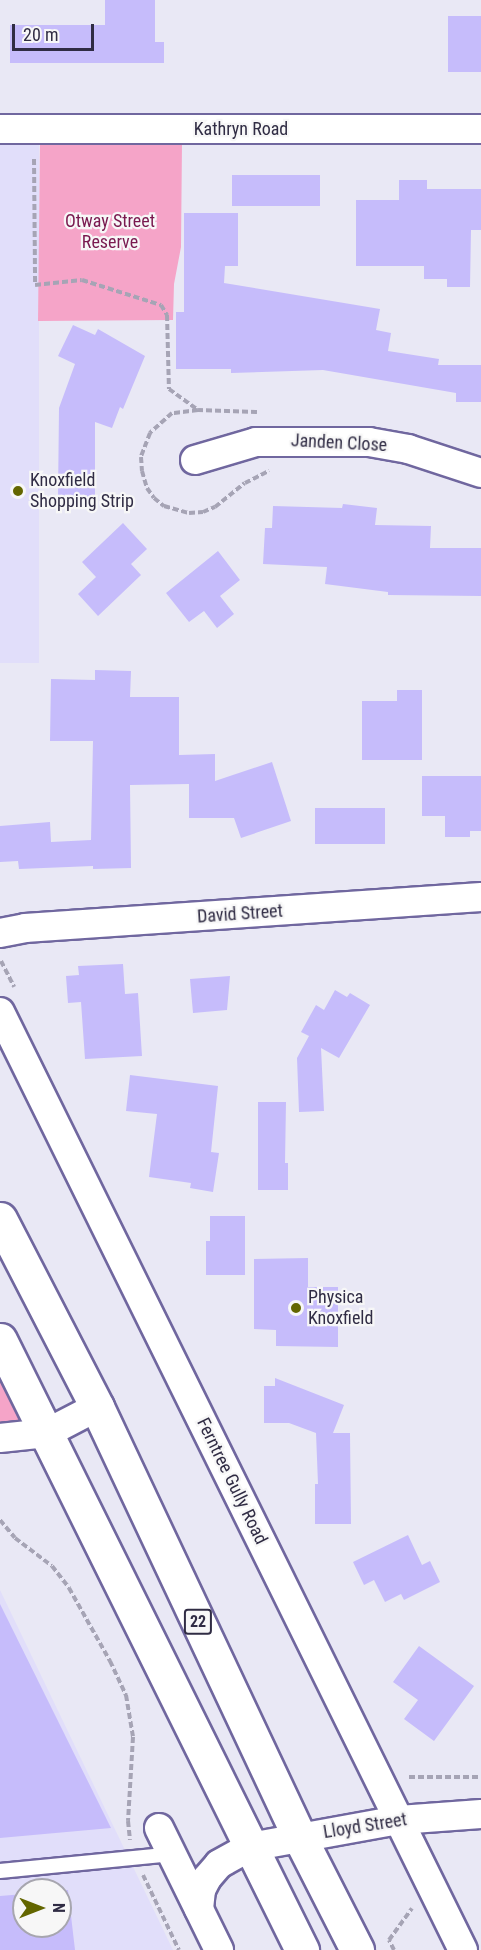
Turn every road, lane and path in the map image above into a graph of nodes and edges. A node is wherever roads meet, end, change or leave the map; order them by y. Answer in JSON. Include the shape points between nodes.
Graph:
{"nodes":[{"id":1,"x":0,"y":129,"type":"edge"},
{"id":2,"x":481,"y":129,"type":"edge"},
{"id":3,"x":34,"y":159,"type":"dead end"},
{"id":4,"x":198,"y":410,"type":"dead end"},
{"id":5,"x":195,"y":460,"type":"dead end"},
{"id":6,"x":481,"y":473,"type":"edge"},
{"id":7,"x":481,"y":897,"type":"edge"},
{"id":8,"x":0,"y":933,"type":"edge"},
{"id":9,"x":0,"y":1012,"type":"edge"},
{"id":10,"x":0,"y":1219,"type":"edge"},
{"id":11,"x":0,"y":1340,"type":"edge"},
{"id":12,"x":97,"y":1407,"type":"junction"},
{"id":13,"x":47,"y":1433,"type":"junction"},
{"id":14,"x":0,"y":1438,"type":"edge"},
{"id":15,"x":0,"y":1520,"type":"edge"},
{"id":16,"x":402,"y":1777,"type":"dead end"},
{"id":17,"x":481,"y":1777,"type":"edge"},
{"id":18,"x":481,"y":1814,"type":"edge"},
{"id":19,"x":399,"y":1820,"type":"junction"},
{"id":20,"x":159,"y":1828,"type":"dead end"},
{"id":21,"x":299,"y":1836,"type":"junction"},
{"id":22,"x":250,"y":1846,"type":"junction"},
{"id":23,"x":172,"y":1854,"type":"junction"},
{"id":24,"x":136,"y":1858,"type":"junction"},
{"id":25,"x":0,"y":1871,"type":"edge"},
{"id":26,"x":430,"y":1884,"type":"junction"},
{"id":27,"x":199,"y":1909,"type":"junction"},
{"id":28,"x":179,"y":1950,"type":"edge"},
{"id":29,"x":219,"y":1950,"type":"edge"},
{"id":30,"x":302,"y":1950,"type":"edge"},
{"id":31,"x":357,"y":1950,"type":"edge"},
{"id":32,"x":394,"y":1950,"type":"edge"},
{"id":33,"x":463,"y":1950,"type":"edge"}],
"edges":[{"from":1,"to":2,"type":"street","name":"Kathryn Road"},
{"from":3,"to":4,"type":"path","via":[[35,285],[82,280],[161,305],[167,315],[169,389]]},
{"from":5,"to":6,"type":"street","name":"Janden Close","via":[[256,441],[369,442],[408,449]]},
{"from":7,"to":8,"type":"street","name":"David Street","via":[[25,928]]},
{"from":9,"to":19,"type":"street","name":"Ferntree Gully Road"},
{"from":10,"to":12,"type":"main road","number":"22"},
{"from":11,"to":13,"type":"main road"},
{"from":12,"to":13,"type":"street"},
{"from":12,"to":21,"type":"main road","number":"22"},
{"from":13,"to":14,"type":"street"},
{"from":13,"to":22,"type":"main road"},
{"from":15,"to":24,"type":"path","via":[[15,1538],[52,1566],[69,1588],[126,1695],[134,1737],[128,1821]]},
{"from":16,"to":17,"type":"path"},
{"from":18,"to":19,"type":"street","name":"Lloyd Street"},
{"from":19,"to":21,"type":"street","name":"Lloyd Street"},
{"from":19,"to":26,"type":"street","name":"Ferntree Gully Road"},
{"from":20,"to":23,"type":"street"},
{"from":21,"to":22,"type":"street","name":"Lloyd Street"},
{"from":21,"to":31,"type":"main road","number":"22"},
{"from":22,"to":27,"type":"street","via":[[219,1864],[207,1878]]},
{"from":22,"to":30,"type":"main road"},
{"from":23,"to":24,"type":"lane"},
{"from":23,"to":27,"type":"street"},
{"from":24,"to":25,"type":"lane"},
{"from":24,"to":28,"type":"path"},
{"from":26,"to":32,"type":"path","via":[[389,1940]]},
{"from":26,"to":33,"type":"street","name":"Ferntree Gully Road"},
{"from":27,"to":29,"type":"street"}]}
